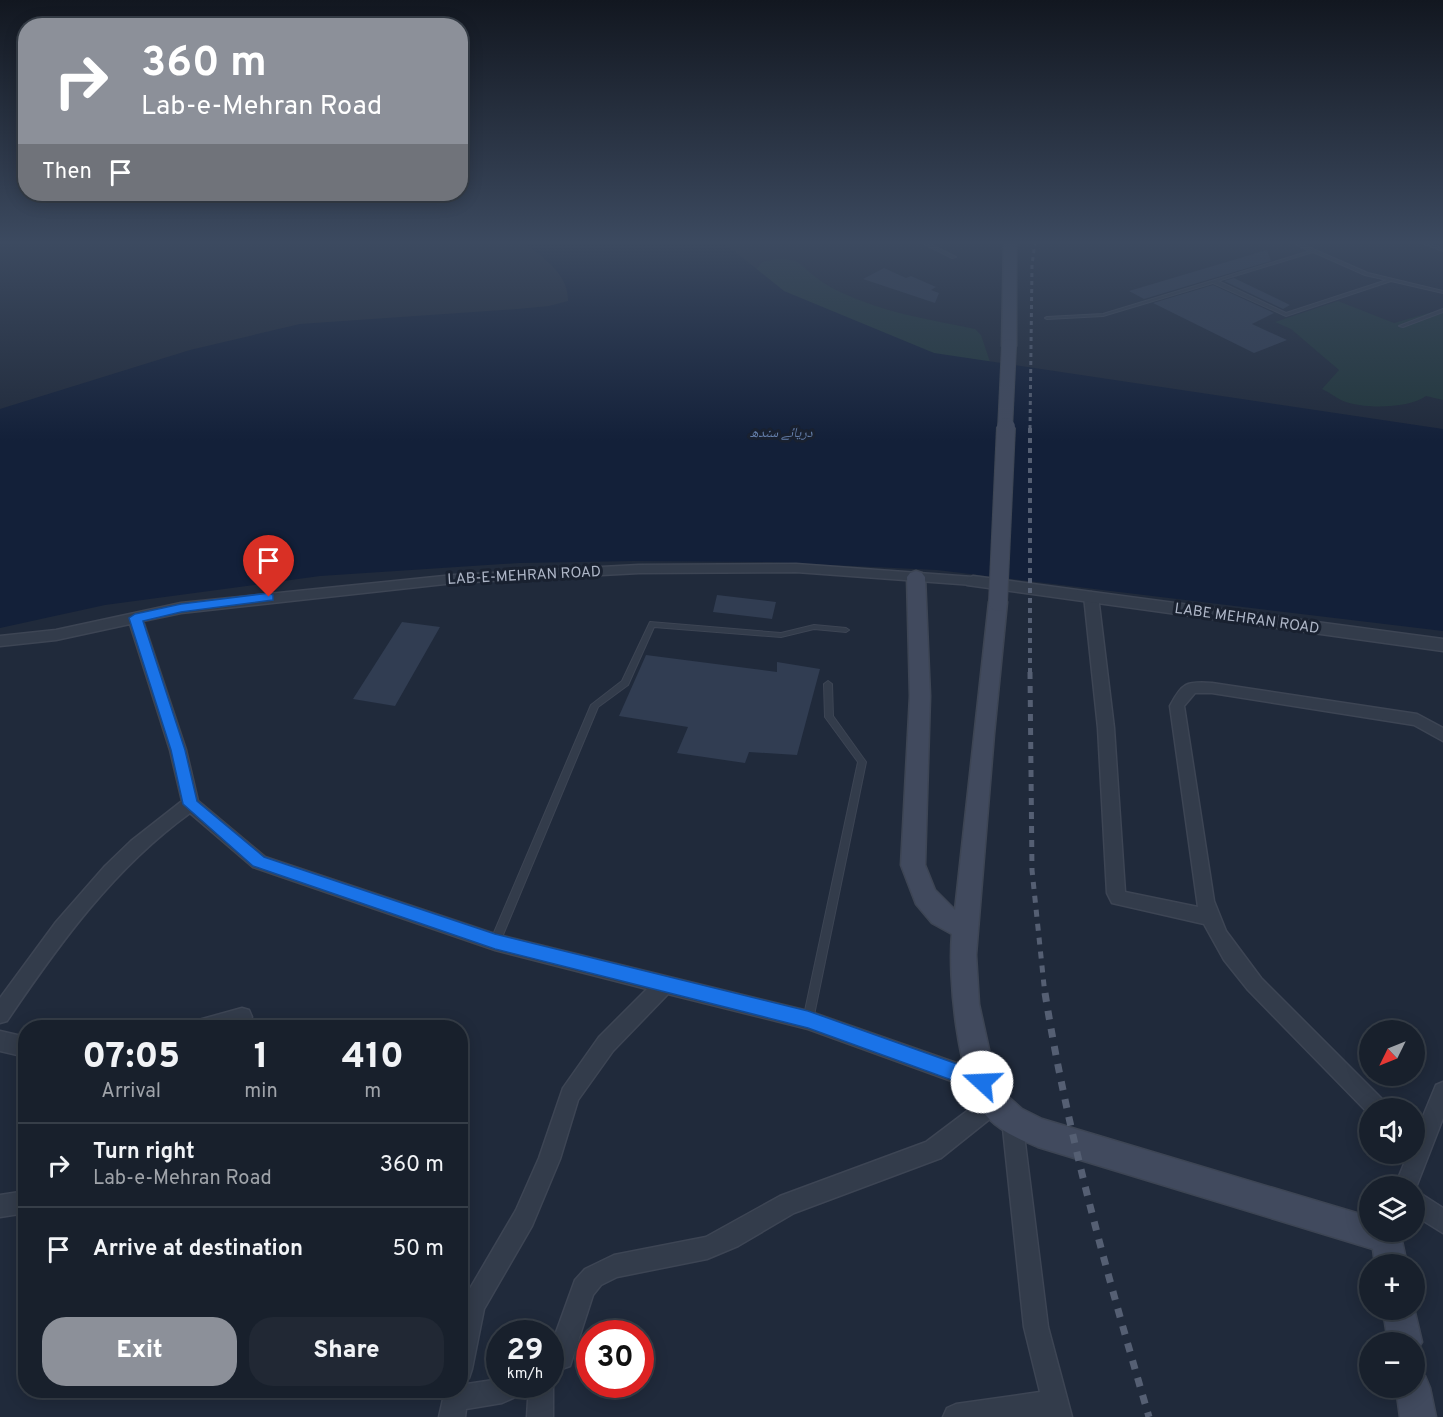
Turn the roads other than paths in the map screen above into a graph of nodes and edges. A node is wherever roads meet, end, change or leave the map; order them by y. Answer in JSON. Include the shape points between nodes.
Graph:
{"nodes":[{"id":1,"x":1009,"y":308,"type":"edge"},
{"id":2,"x":1125,"y":308,"type":"edge"},
{"id":3,"x":1271,"y":308,"type":"edge"},
{"id":4,"x":1307,"y":308,"type":"edge"},
{"id":5,"x":1443,"y":310,"type":"edge"},
{"id":6,"x":1047,"y":318,"type":"dead end"},
{"id":7,"x":1401,"y":326,"type":"dead end"},
{"id":8,"x":916,"y":577,"type":"junction"},
{"id":9,"x":973,"y":581,"type":"joint"},
{"id":10,"x":1052,"y":591,"type":"joint"},
{"id":11,"x":1092,"y":597,"type":"junction"},
{"id":12,"x":135,"y":618,"type":"junction"},
{"id":13,"x":846,"y":630,"type":"dead end"},
{"id":14,"x":0,"y":641,"type":"edge"},
{"id":15,"x":1443,"y":645,"type":"edge"},
{"id":16,"x":828,"y":684,"type":"dead end"},
{"id":17,"x":1443,"y":735,"type":"edge"},
{"id":18,"x":191,"y":804,"type":"junction"},
{"id":19,"x":1210,"y":917,"type":"junction"},
{"id":20,"x":965,"y":928,"type":"junction"},
{"id":21,"x":495,"y":942,"type":"junction"},
{"id":22,"x":665,"y":984,"type":"junction"},
{"id":23,"x":0,"y":1014,"type":"edge"},
{"id":24,"x":242,"y":1017,"type":"dead end"},
{"id":25,"x":231,"y":1020,"type":"edge"},
{"id":26,"x":808,"y":1020,"type":"junction"},
{"id":27,"x":0,"y":1041,"type":"edge"},
{"id":28,"x":18,"y":1045,"type":"edge"},
{"id":29,"x":982,"y":1082,"type":"junction"},
{"id":30,"x":1367,"y":1098,"type":"edge"},
{"id":31,"x":1441,"y":1102,"type":"edge"},
{"id":32,"x":1003,"y":1111,"type":"junction"},
{"id":33,"x":1425,"y":1134,"type":"edge"},
{"id":34,"x":18,"y":1203,"type":"edge"},
{"id":35,"x":0,"y":1206,"type":"edge"},
{"id":36,"x":1425,"y":1209,"type":"edge"},
{"id":37,"x":1443,"y":1222,"type":"edge"},
{"id":38,"x":1389,"y":1245,"type":"edge"},
{"id":39,"x":468,"y":1314,"type":"edge"},
{"id":40,"x":564,"y":1348,"type":"edge"},
{"id":41,"x":486,"y":1395,"type":"edge"},
{"id":42,"x":541,"y":1398,"type":"edge"},
{"id":43,"x":1415,"y":1398,"type":"edge"},
{"id":44,"x":455,"y":1402,"type":"edge"},
{"id":45,"x":1057,"y":1410,"type":"edge"},
{"id":46,"x":540,"y":1417,"type":"edge"},
{"id":47,"x":956,"y":1417,"type":"edge"},
{"id":48,"x":1418,"y":1417,"type":"edge"}],
"edges":[{"from":1,"to":20,"type":"main road","bridge":true,"via":[[998,602]]},
{"from":2,"to":6,"type":"lane","via":[[1103,315]]},
{"from":3,"to":4,"type":"lane","via":[[1286,315]]},
{"from":5,"to":7,"type":"lane"},
{"from":8,"to":9,"type":"street","name":"LAB-E-MEHRAN ROAD"},
{"from":8,"to":12,"type":"street","name":"LAB-E-MEHRAN ROAD","via":[[796,568],[639,569],[454,579],[181,608]]},
{"from":8,"to":20,"type":"main road","via":[[920,696],[913,865],[925,897],[941,915]]},
{"from":9,"to":10,"type":"street","name":"LAB-E-MEHRAN ROAD"},
{"from":10,"to":11,"type":"street","name":"LABE MEHRAN ROAD"},
{"from":11,"to":15,"type":"street","name":"LABE MEHRAN ROAD"},
{"from":11,"to":19,"type":"street","via":[[1106,728],[1116,893],[1118,898]]},
{"from":12,"to":14,"type":"street","name":"LAB-E-MEHRAN ROAD","via":[[56,635]]},
{"from":12,"to":18,"type":"street","via":[[178,750]]},
{"from":13,"to":21,"type":"lane","via":[[814,627],[781,636],[652,624],[625,683],[595,705]]},
{"from":16,"to":26,"type":"lane","via":[[829,717],[862,762]]},
{"from":17,"to":19,"type":"street","via":[[1417,720],[1212,688],[1192,687],[1183,694],[1178,706]]},
{"from":18,"to":21,"type":"street","via":[[259,862]]},
{"from":18,"to":23,"type":"street","via":[[166,819],[124,858],[58,935]]},
{"from":19,"to":30,"type":"street","via":[[1227,950],[1251,980]]},
{"from":20,"to":29,"type":"main road","via":[[966,1004]]},
{"from":21,"to":22,"type":"street"},
{"from":22,"to":26,"type":"street"},
{"from":22,"to":39,"type":"street","via":[[606,1044],[570,1095],[524,1218]]},
{"from":24,"to":25,"type":"street"},
{"from":26,"to":29,"type":"street"},
{"from":27,"to":28,"type":"street"},
{"from":29,"to":32,"type":"main road"},
{"from":31,"to":33,"type":"street"},
{"from":32,"to":38,"type":"main road","via":[[1038,1132]]},
{"from":32,"to":40,"type":"street","via":[[933,1149],[788,1204],[707,1248],[614,1266],[593,1277],[583,1288]]},
{"from":32,"to":45,"type":"street","via":[[1036,1327]]},
{"from":34,"to":35,"type":"street"},
{"from":36,"to":37,"type":"street"},
{"from":41,"to":44,"type":"street"},
{"from":42,"to":46,"type":"street"},
{"from":43,"to":48,"type":"main road"},
{"from":45,"to":47,"type":"street"}]}
